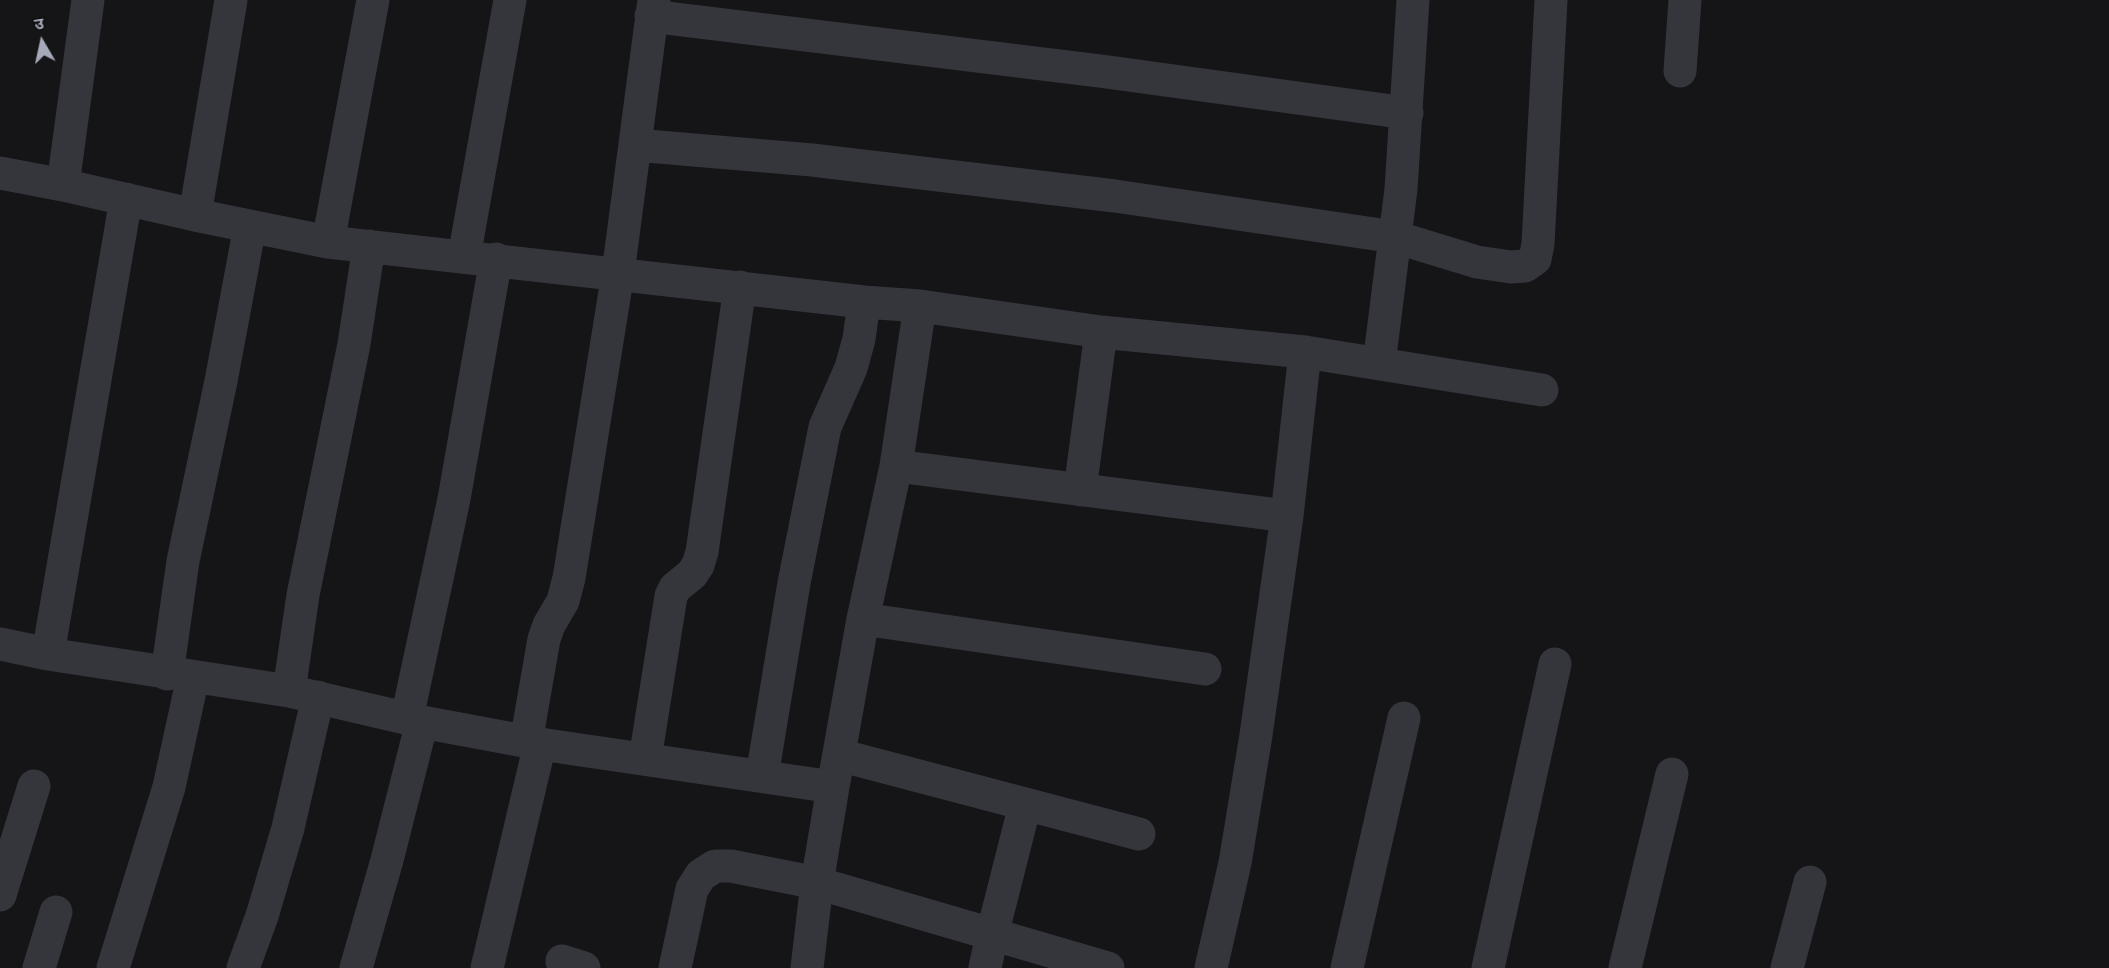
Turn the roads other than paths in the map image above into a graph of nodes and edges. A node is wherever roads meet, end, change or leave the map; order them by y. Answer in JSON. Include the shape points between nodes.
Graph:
{"nodes":[{"id":1,"x":88,"y":0,"type":"edge"},
{"id":2,"x":231,"y":0,"type":"edge"},
{"id":3,"x":374,"y":0,"type":"edge"},
{"id":4,"x":510,"y":0,"type":"edge"},
{"id":5,"x":1413,"y":0,"type":"edge"},
{"id":6,"x":1551,"y":0,"type":"edge"},
{"id":7,"x":1686,"y":0,"type":"edge"},
{"id":8,"x":652,"y":8,"type":"edge"},
{"id":9,"x":1680,"y":71,"type":"dead end"},
{"id":10,"x":1407,"y":113,"type":"junction"},
{"id":11,"x":635,"y":145,"type":"junction"},
{"id":12,"x":0,"y":173,"type":"edge"},
{"id":13,"x":63,"y":185,"type":"junction"},
{"id":14,"x":126,"y":199,"type":"junction"},
{"id":15,"x":195,"y":215,"type":"junction"},
{"id":16,"x":250,"y":226,"type":"junction"},
{"id":17,"x":1395,"y":237,"type":"junction"},
{"id":18,"x":328,"y":242,"type":"junction"},
{"id":19,"x":369,"y":246,"type":"junction"},
{"id":20,"x":464,"y":257,"type":"junction"},
{"id":21,"x":496,"y":259,"type":"junction"},
{"id":22,"x":618,"y":273,"type":"junction"},
{"id":23,"x":740,"y":287,"type":"junction"},
{"id":24,"x":864,"y":302,"type":"junction"},
{"id":25,"x":920,"y":306,"type":"junction"},
{"id":26,"x":1101,"y":332,"type":"junction"},
{"id":27,"x":1305,"y":352,"type":"junction"},
{"id":28,"x":1379,"y":364,"type":"junction"},
{"id":29,"x":1542,"y":390,"type":"dead end"},
{"id":30,"x":896,"y":466,"type":"junction"},
{"id":31,"x":1080,"y":490,"type":"junction"},
{"id":32,"x":1287,"y":516,"type":"junction"},
{"id":33,"x":863,"y":619,"type":"junction"},
{"id":34,"x":0,"y":644,"type":"edge"},
{"id":35,"x":48,"y":654,"type":"junction"},
{"id":36,"x":1555,"y":664,"type":"dead end"},
{"id":37,"x":1205,"y":669,"type":"dead end"},
{"id":38,"x":180,"y":676,"type":"junction"},
{"id":39,"x":303,"y":694,"type":"junction"},
{"id":40,"x":1404,"y":718,"type":"dead end"},
{"id":41,"x":415,"y":720,"type":"junction"},
{"id":42,"x":533,"y":743,"type":"junction"},
{"id":43,"x":839,"y":756,"type":"junction"},
{"id":44,"x":645,"y":759,"type":"junction"},
{"id":45,"x":1672,"y":774,"type":"dead end"},
{"id":46,"x":762,"y":776,"type":"junction"},
{"id":47,"x":34,"y":786,"type":"dead end"},
{"id":48,"x":833,"y":787,"type":"junction"},
{"id":49,"x":1025,"y":805,"type":"junction"},
{"id":50,"x":1139,"y":834,"type":"dead end"},
{"id":51,"x":1810,"y":882,"type":"dead end"},
{"id":52,"x":817,"y":883,"type":"junction"},
{"id":53,"x":0,"y":895,"type":"edge"},
{"id":54,"x":57,"y":912,"type":"dead end"},
{"id":55,"x":992,"y":934,"type":"junction"},
{"id":56,"x":39,"y":968,"type":"edge"},
{"id":57,"x":113,"y":968,"type":"edge"},
{"id":58,"x":243,"y":968,"type":"edge"},
{"id":59,"x":356,"y":968,"type":"edge"},
{"id":60,"x":487,"y":968,"type":"edge"},
{"id":61,"x":675,"y":968,"type":"edge"},
{"id":62,"x":807,"y":968,"type":"edge"},
{"id":63,"x":985,"y":968,"type":"edge"},
{"id":64,"x":1108,"y":968,"type":"edge"},
{"id":65,"x":1211,"y":968,"type":"edge"},
{"id":66,"x":1347,"y":968,"type":"edge"},
{"id":67,"x":1488,"y":968,"type":"edge"},
{"id":68,"x":1625,"y":968,"type":"edge"},
{"id":69,"x":1787,"y":968,"type":"edge"}],
"edges":[{"from":1,"to":13,"type":"street"},
{"from":2,"to":15,"type":"street"},
{"from":3,"to":18,"type":"street"},
{"from":4,"to":20,"type":"street"},
{"from":5,"to":10,"type":"street"},
{"from":6,"to":17,"type":"street","via":[[1535,259],[1525,266],[1510,267],[1477,262]]},
{"from":7,"to":9,"type":"street"},
{"from":8,"to":10,"type":"street"},
{"from":8,"to":11,"type":"street"},
{"from":10,"to":17,"type":"street"},
{"from":11,"to":17,"type":"street","via":[[955,175]]},
{"from":11,"to":22,"type":"street"},
{"from":12,"to":13,"type":"street"},
{"from":13,"to":14,"type":"street"},
{"from":14,"to":15,"type":"street"},
{"from":14,"to":35,"type":"street"},
{"from":15,"to":16,"type":"street"},
{"from":16,"to":18,"type":"street"},
{"from":16,"to":38,"type":"street","via":[[183,561]]},
{"from":17,"to":28,"type":"street"},
{"from":18,"to":19,"type":"street"},
{"from":19,"to":20,"type":"street"},
{"from":19,"to":39,"type":"street","via":[[354,344],[303,595]]},
{"from":20,"to":21,"type":"street"},
{"from":21,"to":22,"type":"street"},
{"from":21,"to":41,"type":"street"},
{"from":22,"to":23,"type":"street"},
{"from":22,"to":42,"type":"street","via":[[569,578],[563,601],[544,639]]},
{"from":23,"to":24,"type":"street"},
{"from":23,"to":44,"type":"street","via":[[702,552],[692,574],[671,596]]},
{"from":24,"to":25,"type":"street"},
{"from":24,"to":46,"type":"street","via":[[860,339],[825,428]]},
{"from":25,"to":26,"type":"street"},
{"from":25,"to":30,"type":"street"},
{"from":26,"to":27,"type":"street"},
{"from":26,"to":31,"type":"street"},
{"from":27,"to":28,"type":"street"},
{"from":27,"to":32,"type":"street"},
{"from":28,"to":29,"type":"street"},
{"from":30,"to":31,"type":"street"},
{"from":30,"to":33,"type":"street"},
{"from":31,"to":32,"type":"street"},
{"from":32,"to":65,"type":"street","via":[[1248,781]]},
{"from":33,"to":37,"type":"street"},
{"from":33,"to":43,"type":"street"},
{"from":34,"to":35,"type":"street"},
{"from":35,"to":38,"type":"street"},
{"from":36,"to":67,"type":"street"},
{"from":38,"to":39,"type":"street"},
{"from":38,"to":57,"type":"street","via":[[169,788]]},
{"from":39,"to":41,"type":"street"},
{"from":39,"to":58,"type":"street","via":[[288,828]]},
{"from":40,"to":66,"type":"street"},
{"from":41,"to":42,"type":"street"},
{"from":41,"to":59,"type":"street","via":[[387,860]]},
{"from":42,"to":44,"type":"street"},
{"from":42,"to":60,"type":"street"},
{"from":43,"to":48,"type":"street"},
{"from":43,"to":49,"type":"street"},
{"from":44,"to":46,"type":"street"},
{"from":45,"to":68,"type":"street"},
{"from":46,"to":48,"type":"street"},
{"from":47,"to":53,"type":"street"},
{"from":48,"to":52,"type":"street"},
{"from":49,"to":50,"type":"street"},
{"from":49,"to":55,"type":"street"},
{"from":51,"to":69,"type":"street"},
{"from":52,"to":55,"type":"street"},
{"from":52,"to":61,"type":"street","via":[[715,866],[701,875],[692,888]]},
{"from":52,"to":62,"type":"street"},
{"from":54,"to":56,"type":"street"},
{"from":55,"to":63,"type":"street"},
{"from":55,"to":64,"type":"street"}]}
